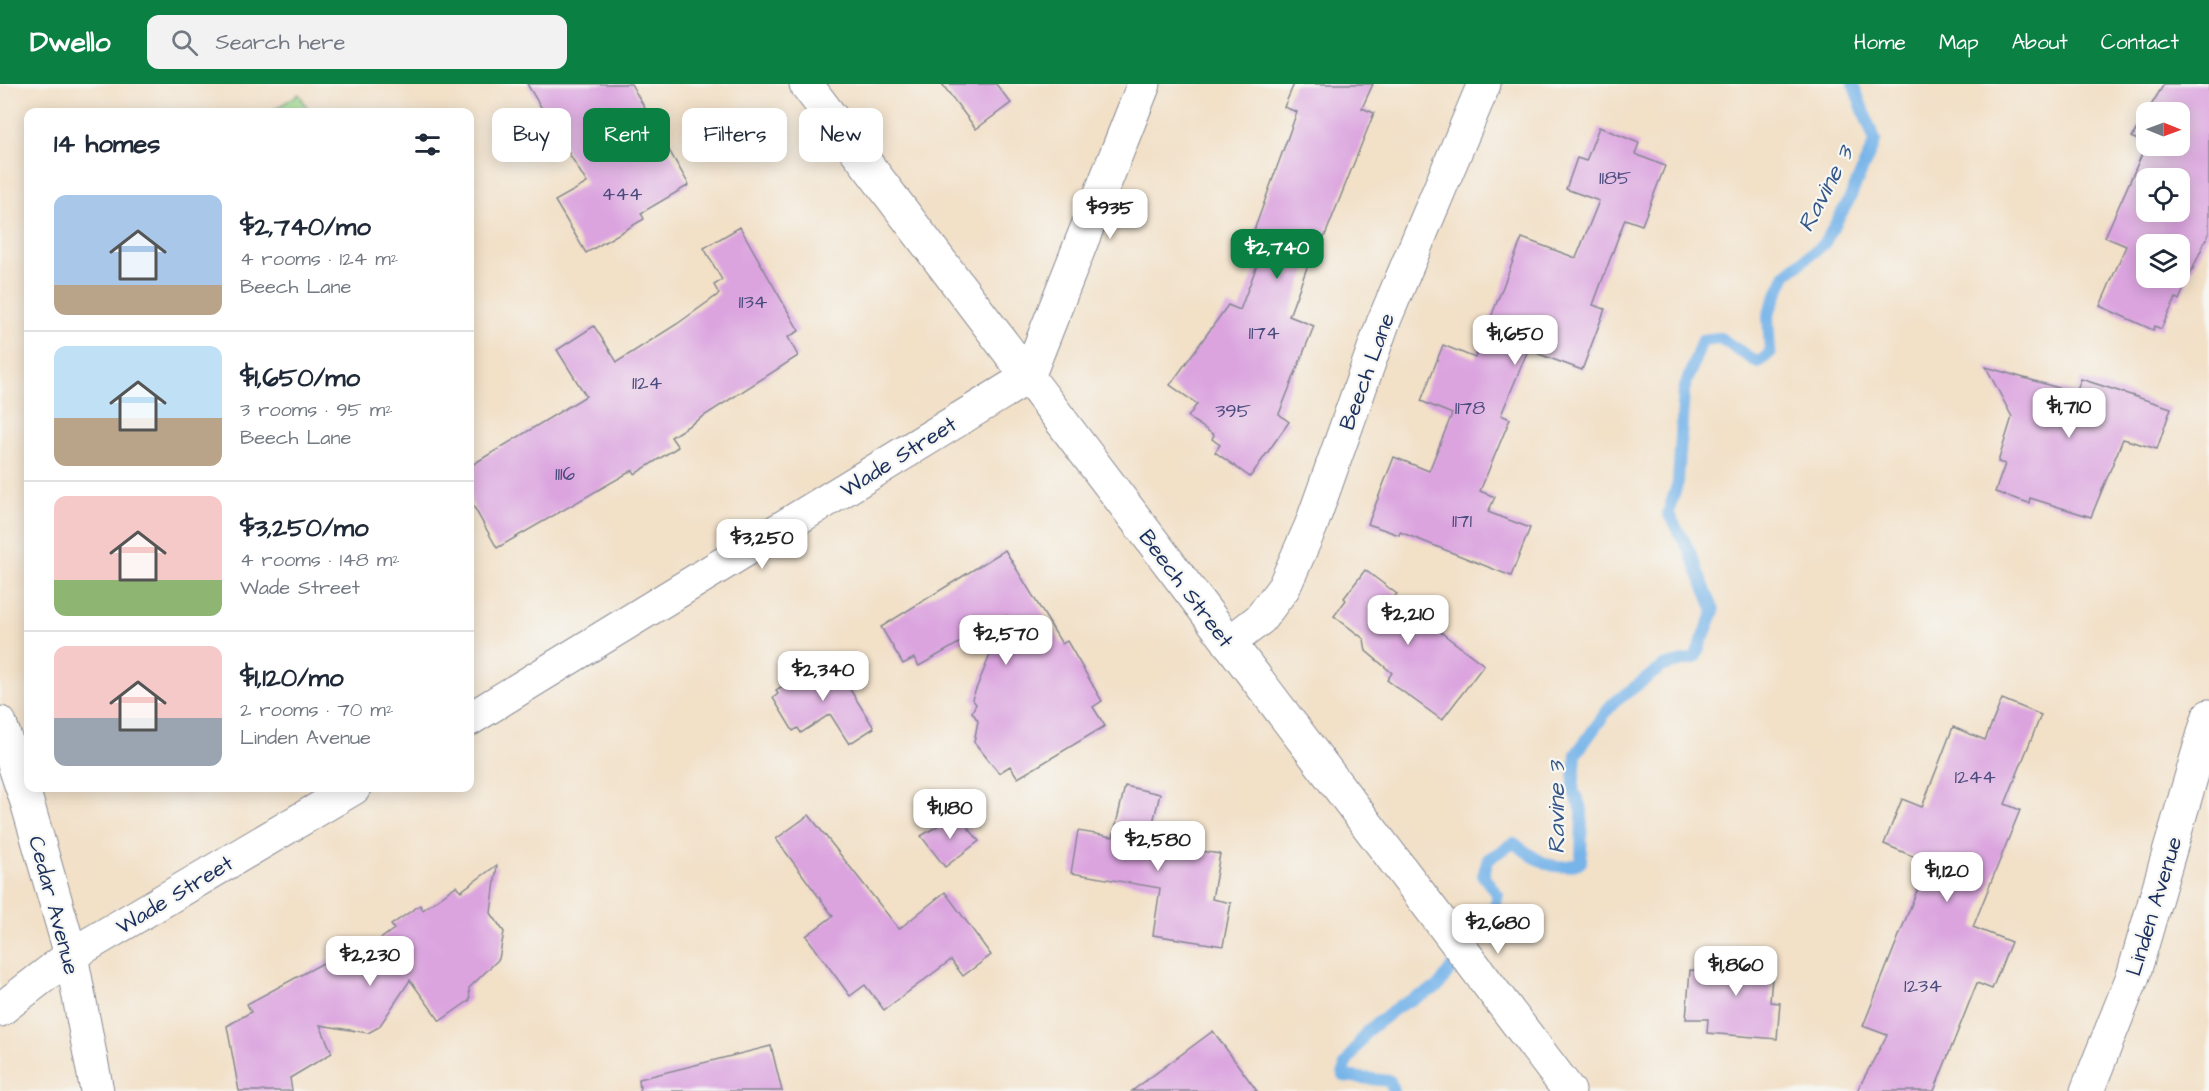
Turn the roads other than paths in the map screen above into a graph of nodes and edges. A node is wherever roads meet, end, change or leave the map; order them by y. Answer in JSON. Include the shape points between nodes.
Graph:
{"nodes":[{"id":1,"x":806,"y":84,"type":"edge"},
{"id":2,"x":1144,"y":84,"type":"edge"},
{"id":3,"x":1484,"y":84,"type":"edge"},
{"id":4,"x":1028,"y":376,"type":"junction"},
{"id":5,"x":1229,"y":643,"type":"junction"},
{"id":6,"x":2209,"y":716,"type":"edge"},
{"id":7,"x":474,"y":717,"type":"edge"},
{"id":8,"x":0,"y":723,"type":"edge"},
{"id":9,"x":347,"y":792,"type":"edge"},
{"id":10,"x":71,"y":955,"type":"junction"},
{"id":11,"x":0,"y":1010,"type":"edge"},
{"id":12,"x":97,"y":1091,"type":"edge"},
{"id":13,"x":1569,"y":1091,"type":"edge"},
{"id":14,"x":2087,"y":1091,"type":"edge"}],
"edges":[{"from":1,"to":4,"type":"street","name":"Beech Street"},
{"from":2,"to":4,"type":"street"},
{"from":3,"to":5,"type":"street","name":"Beech Lane","via":[[1383,323],[1311,525],[1284,587],[1260,619]]},
{"from":4,"to":5,"type":"street","name":"Beech Street"},
{"from":4,"to":7,"type":"street","name":"Wade Street"},
{"from":5,"to":13,"type":"street","name":"Beech Street"},
{"from":6,"to":14,"type":"street","name":"Linden Avenue","via":[[2133,976]]},
{"from":8,"to":10,"type":"street","name":"Cedar Avenue"},
{"from":9,"to":10,"type":"street","name":"Wade Street"},
{"from":10,"to":11,"type":"street","name":"Wade Street"},
{"from":10,"to":12,"type":"street","name":"Cedar Avenue"}]}
